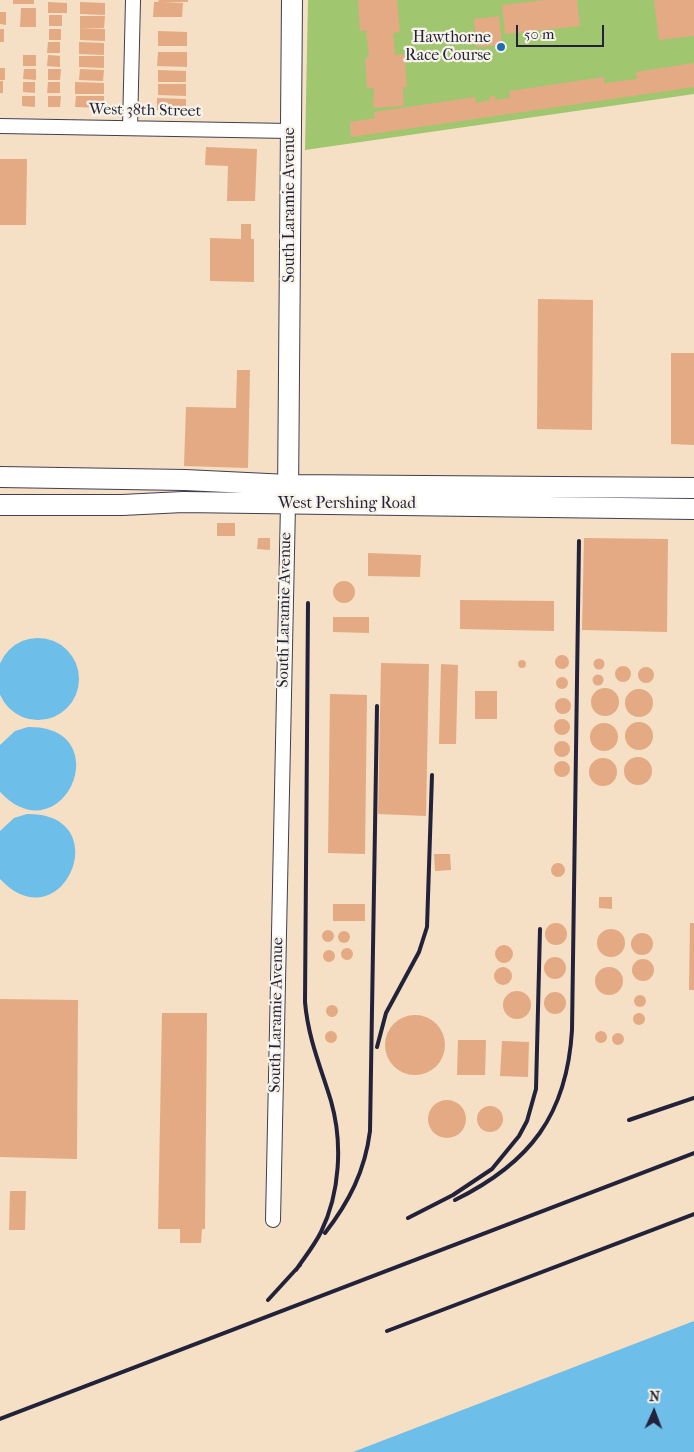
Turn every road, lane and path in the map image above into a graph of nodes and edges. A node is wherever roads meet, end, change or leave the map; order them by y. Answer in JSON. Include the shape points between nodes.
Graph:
{"nodes":[{"id":1,"x":133,"y":0,"type":"edge"},
{"id":2,"x":292,"y":0,"type":"edge"},
{"id":3,"x":0,"y":126,"type":"edge"},
{"id":4,"x":130,"y":128,"type":"junction"},
{"id":5,"x":290,"y":131,"type":"junction"},
{"id":6,"x":0,"y":477,"type":"edge"},
{"id":7,"x":694,"y":488,"type":"edge"},
{"id":8,"x":288,"y":494,"type":"junction"},
{"id":9,"x":441,"y":495,"type":"junction"},
{"id":10,"x":0,"y":505,"type":"edge"},
{"id":11,"x":694,"y":509,"type":"edge"},
{"id":12,"x":273,"y":1220,"type":"dead end"}],
"edges":[{"from":1,"to":4,"type":"street"},
{"from":2,"to":5,"type":"main road","name":"South Laramie Avenue"},
{"from":3,"to":4,"type":"street","name":"West 38th Street"},
{"from":4,"to":5,"type":"street","name":"West 38th Street"},
{"from":5,"to":8,"type":"main road","name":"South Laramie Avenue"},
{"from":6,"to":8,"type":"main road","name":"West Pershing Road","via":[[185,480]]},
{"from":7,"to":9,"type":"main road","name":"West Pershing Road"},
{"from":8,"to":9,"type":"main road","name":"West Pershing Road"},
{"from":8,"to":10,"type":"main road","name":"West Pershing Road","via":[[122,505]]},
{"from":8,"to":12,"type":"street","name":"South Laramie Avenue"},
{"from":9,"to":11,"type":"main road","name":"West Pershing Road"}]}
